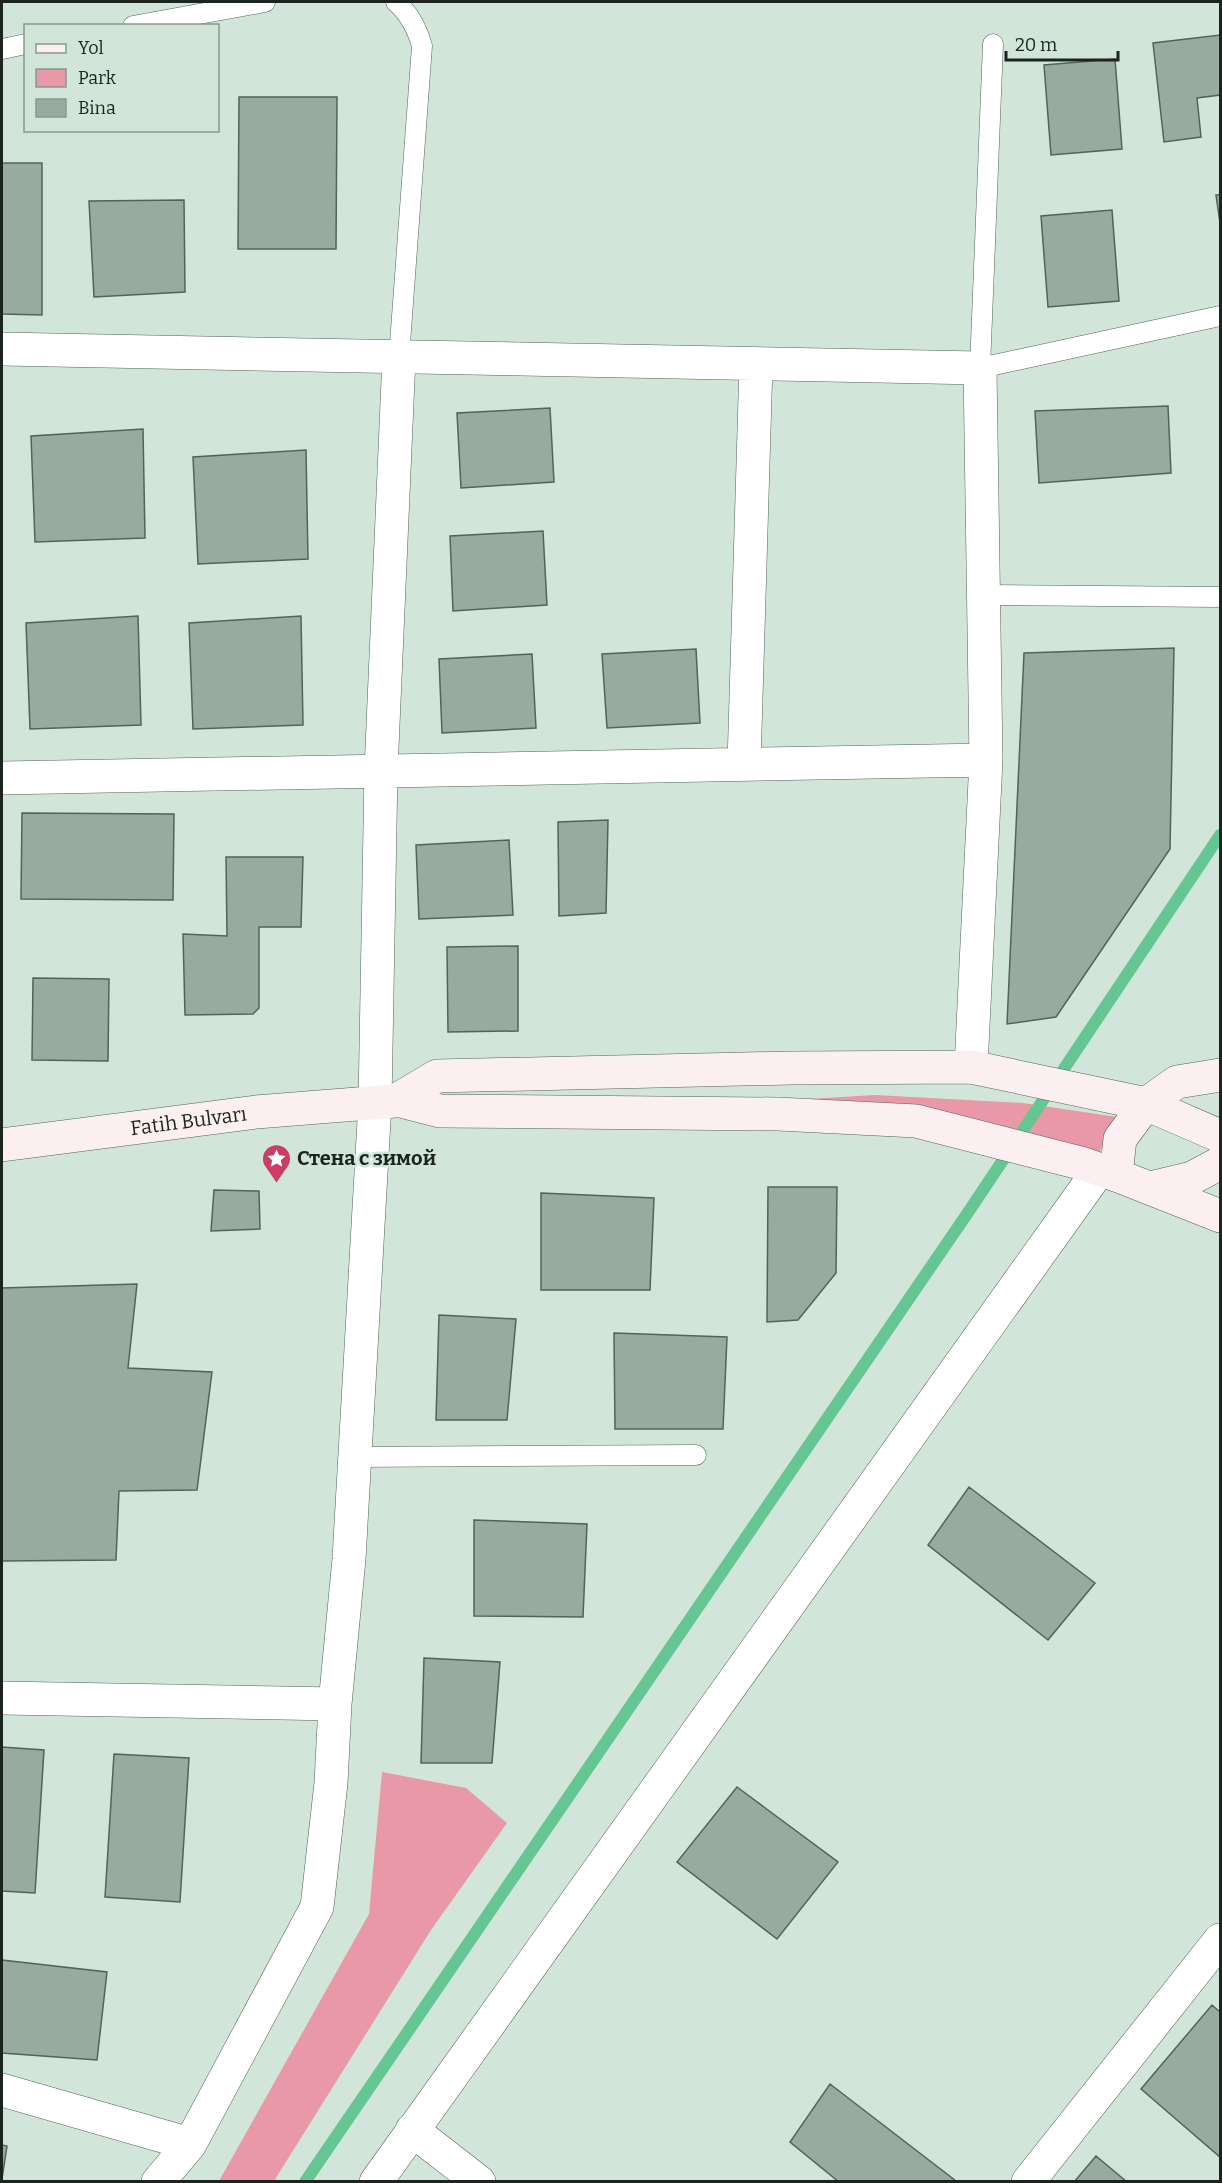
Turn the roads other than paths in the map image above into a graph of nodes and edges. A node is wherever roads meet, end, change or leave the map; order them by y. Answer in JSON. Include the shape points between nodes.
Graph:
{"nodes":[{"id":1,"x":265,"y":2,"type":"edge"},
{"id":2,"x":396,"y":2,"type":"edge"},
{"id":3,"x":144,"y":24,"type":"edge"},
{"id":4,"x":24,"y":44,"type":"edge"},
{"id":5,"x":993,"y":44,"type":"dead end"},
{"id":6,"x":2,"y":49,"type":"edge"},
{"id":7,"x":1221,"y":316,"type":"edge"},
{"id":8,"x":2,"y":349,"type":"edge"},
{"id":9,"x":399,"y":357,"type":"junction"},
{"id":10,"x":756,"y":364,"type":"junction"},
{"id":11,"x":980,"y":368,"type":"junction"},
{"id":12,"x":983,"y":594,"type":"junction"},
{"id":13,"x":1221,"y":597,"type":"edge"},
{"id":14,"x":986,"y":760,"type":"junction"},
{"id":15,"x":744,"y":764,"type":"junction"},
{"id":16,"x":381,"y":771,"type":"junction"},
{"id":17,"x":2,"y":778,"type":"edge"},
{"id":18,"x":986,"y":1070,"type":"junction"},
{"id":19,"x":1221,"y":1076,"type":"edge"},
{"id":20,"x":386,"y":1102,"type":"junction"},
{"id":21,"x":1146,"y":1104,"type":"junction"},
{"id":22,"x":1221,"y":1136,"type":"edge"},
{"id":23,"x":2,"y":1145,"type":"edge"},
{"id":24,"x":1221,"y":1163,"type":"edge"},
{"id":25,"x":1100,"y":1170,"type":"junction"},
{"id":26,"x":1150,"y":1188,"type":"junction"},
{"id":27,"x":1221,"y":1216,"type":"edge"},
{"id":28,"x":696,"y":1455,"type":"dead end"},
{"id":29,"x":354,"y":1456,"type":"junction"},
{"id":30,"x":2,"y":1698,"type":"edge"},
{"id":31,"x":335,"y":1704,"type":"junction"},
{"id":32,"x":1221,"y":1940,"type":"edge"},
{"id":33,"x":2,"y":2091,"type":"edge"},
{"id":34,"x":412,"y":2130,"type":"junction"},
{"id":35,"x":190,"y":2144,"type":"junction"},
{"id":36,"x":158,"y":2181,"type":"edge"},
{"id":37,"x":376,"y":2181,"type":"edge"},
{"id":38,"x":479,"y":2181,"type":"edge"},
{"id":39,"x":1028,"y":2181,"type":"edge"}],
"edges":[{"from":1,"to":3,"type":"lane"},
{"from":2,"to":9,"type":"lane","via":[[410,16],[422,46]]},
{"from":4,"to":6,"type":"lane"},
{"from":5,"to":11,"type":"lane"},
{"from":7,"to":11,"type":"lane"},
{"from":8,"to":9,"type":"street"},
{"from":9,"to":10,"type":"street"},
{"from":9,"to":16,"type":"street"},
{"from":10,"to":11,"type":"street"},
{"from":10,"to":15,"type":"street"},
{"from":11,"to":12,"type":"street"},
{"from":12,"to":13,"type":"lane"},
{"from":12,"to":14,"type":"street"},
{"from":14,"to":15,"type":"street"},
{"from":14,"to":18,"type":"street"},
{"from":15,"to":16,"type":"street"},
{"from":16,"to":17,"type":"street"},
{"from":16,"to":20,"type":"street"},
{"from":18,"to":20,"type":"street","via":[[791,1068],[437,1076]]},
{"from":18,"to":21,"type":"street"},
{"from":19,"to":21,"type":"street","via":[[1177,1082]]},
{"from":20,"to":23,"type":"street","name":"Fatih Bulvarı","via":[[256,1112]]},
{"from":20,"to":25,"type":"street","via":[[440,1111],[778,1114],[916,1121]]},
{"from":20,"to":29,"type":"street"},
{"from":21,"to":22,"type":"street"},
{"from":21,"to":25,"type":"street"},
{"from":24,"to":26,"type":"street","via":[[1192,1178]]},
{"from":25,"to":26,"type":"street"},
{"from":25,"to":34,"type":"street"},
{"from":26,"to":27,"type":"street"},
{"from":28,"to":29,"type":"lane"},
{"from":29,"to":31,"type":"street"},
{"from":30,"to":31,"type":"street"},
{"from":31,"to":35,"type":"street","via":[[317,1907]]},
{"from":32,"to":39,"type":"street"},
{"from":33,"to":35,"type":"street"},
{"from":34,"to":37,"type":"street"},
{"from":34,"to":38,"type":"street"},
{"from":35,"to":36,"type":"street"}]}
